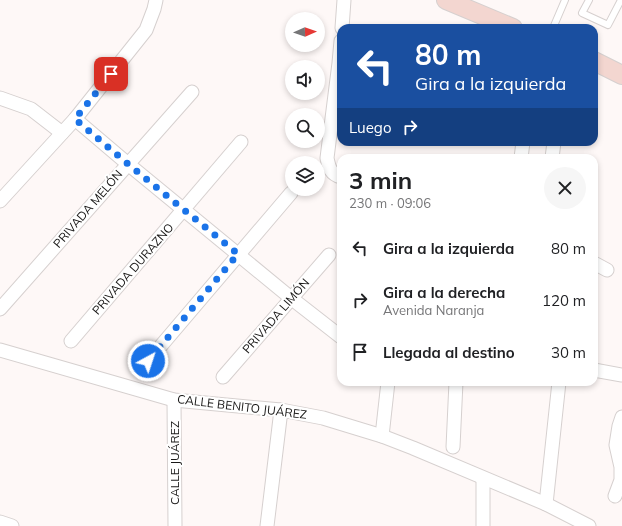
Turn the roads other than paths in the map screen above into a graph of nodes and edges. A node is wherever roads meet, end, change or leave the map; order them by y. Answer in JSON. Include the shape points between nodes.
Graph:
{"nodes":[{"id":1,"x":156,"y":0,"type":"edge"},
{"id":2,"x":344,"y":0,"type":"edge"},
{"id":3,"x":446,"y":0,"type":"edge"},
{"id":4,"x":565,"y":0,"type":"edge"},
{"id":5,"x":589,"y":0,"type":"edge"},
{"id":6,"x":620,"y":0,"type":"edge"},
{"id":7,"x":342,"y":24,"type":"edge"},
{"id":8,"x":503,"y":24,"type":"edge"},
{"id":9,"x":556,"y":24,"type":"edge"},
{"id":10,"x":598,"y":63,"type":"edge"},
{"id":11,"x":622,"y":75,"type":"edge"},
{"id":12,"x":337,"y":86,"type":"edge"},
{"id":13,"x":192,"y":92,"type":"dead end"},
{"id":14,"x":0,"y":98,"type":"edge"},
{"id":15,"x":75,"y":119,"type":"junction"},
{"id":16,"x":62,"y":132,"type":"junction"},
{"id":17,"x":241,"y":142,"type":"dead end"},
{"id":18,"x":128,"y":164,"type":"junction"},
{"id":19,"x":337,"y":176,"type":"edge"},
{"id":20,"x":288,"y":196,"type":"edge"},
{"id":21,"x":0,"y":201,"type":"edge"},
{"id":22,"x":184,"y":209,"type":"junction"},
{"id":23,"x":238,"y":254,"type":"junction"},
{"id":24,"x":329,"y":255,"type":"dead end"},
{"id":25,"x":598,"y":265,"type":"edge"},
{"id":26,"x":607,"y":270,"type":"dead end"},
{"id":27,"x":291,"y":298,"type":"junction"},
{"id":28,"x":0,"y":309,"type":"edge"},
{"id":29,"x":337,"y":334,"type":"edge"},
{"id":30,"x":71,"y":341,"type":"dead end"},
{"id":31,"x":0,"y":350,"type":"edge"},
{"id":32,"x":148,"y":361,"type":"dead end"},
{"id":33,"x":598,"y":371,"type":"edge"},
{"id":34,"x":622,"y":375,"type":"edge"},
{"id":35,"x":222,"y":377,"type":"dead end"},
{"id":36,"x":388,"y":386,"type":"edge"},
{"id":37,"x":456,"y":386,"type":"edge"},
{"id":38,"x":559,"y":386,"type":"edge"},
{"id":39,"x":174,"y":400,"type":"junction"},
{"id":40,"x":281,"y":410,"type":"junction"},
{"id":41,"x":622,"y":417,"type":"edge"},
{"id":42,"x":382,"y":436,"type":"junction"},
{"id":43,"x":453,"y":447,"type":"dead end"},
{"id":44,"x":483,"y":478,"type":"junction"},
{"id":45,"x":615,"y":496,"type":"dead end"},
{"id":46,"x":546,"y":504,"type":"junction"},
{"id":47,"x":0,"y":522,"type":"edge"},
{"id":48,"x":581,"y":524,"type":"edge"},
{"id":49,"x":12,"y":526,"type":"edge"},
{"id":50,"x":175,"y":526,"type":"edge"},
{"id":51,"x":267,"y":526,"type":"edge"},
{"id":52,"x":482,"y":526,"type":"edge"}],
"edges":[{"from":1,"to":15,"type":"street","via":[[146,30]]},
{"from":2,"to":7,"type":"street"},
{"from":3,"to":8,"type":"main road"},
{"from":4,"to":9,"type":"lane"},
{"from":5,"to":6,"type":"lane","via":[[582,13],[608,25]]},
{"from":10,"to":11,"type":"main road"},
{"from":12,"to":19,"type":"street","via":[[327,158],[329,168]]},
{"from":13,"to":18,"type":"street","name":"PRIVADA MELÓN"},
{"from":14,"to":16,"type":"street","via":[[31,110]]},
{"from":15,"to":16,"type":"street"},
{"from":15,"to":18,"type":"street"},
{"from":16,"to":21,"type":"street"},
{"from":17,"to":22,"type":"street","name":"PRIVADA DURAZNO"},
{"from":18,"to":22,"type":"street"},
{"from":18,"to":28,"type":"street","name":"PRIVADA MELÓN"},
{"from":20,"to":23,"type":"street"},
{"from":22,"to":23,"type":"street"},
{"from":22,"to":30,"type":"street","name":"PRIVADA DURAZNO"},
{"from":23,"to":27,"type":"street"},
{"from":23,"to":32,"type":"street"},
{"from":24,"to":27,"type":"street","name":"PRIVADA LIMÓN"},
{"from":25,"to":26,"type":"street"},
{"from":27,"to":29,"type":"street"},
{"from":27,"to":35,"type":"street","name":"PRIVADA LIMÓN"},
{"from":31,"to":39,"type":"street","name":"CALLE BENITO JUÁREZ"},
{"from":33,"to":34,"type":"street"},
{"from":36,"to":42,"type":"street"},
{"from":37,"to":43,"type":"street"},
{"from":38,"to":46,"type":"street"},
{"from":39,"to":40,"type":"street","name":"CALLE BENITO JUÁREZ"},
{"from":39,"to":50,"type":"street","name":"CALLE JUÁREZ"},
{"from":40,"to":42,"type":"street","name":"CALLE BENITO JUÁREZ","via":[[323,418]]},
{"from":40,"to":51,"type":"street"},
{"from":41,"to":45,"type":"street","via":[[616,445],[621,480]]},
{"from":42,"to":44,"type":"street","name":"CALLE BENITO JUÁREZ"},
{"from":44,"to":46,"type":"street","name":"CALLE BENITO JUÁREZ"},
{"from":44,"to":52,"type":"street"},
{"from":46,"to":48,"type":"street","name":"CALLE BENITO JUÁREZ"},
{"from":47,"to":49,"type":"street"}]}
